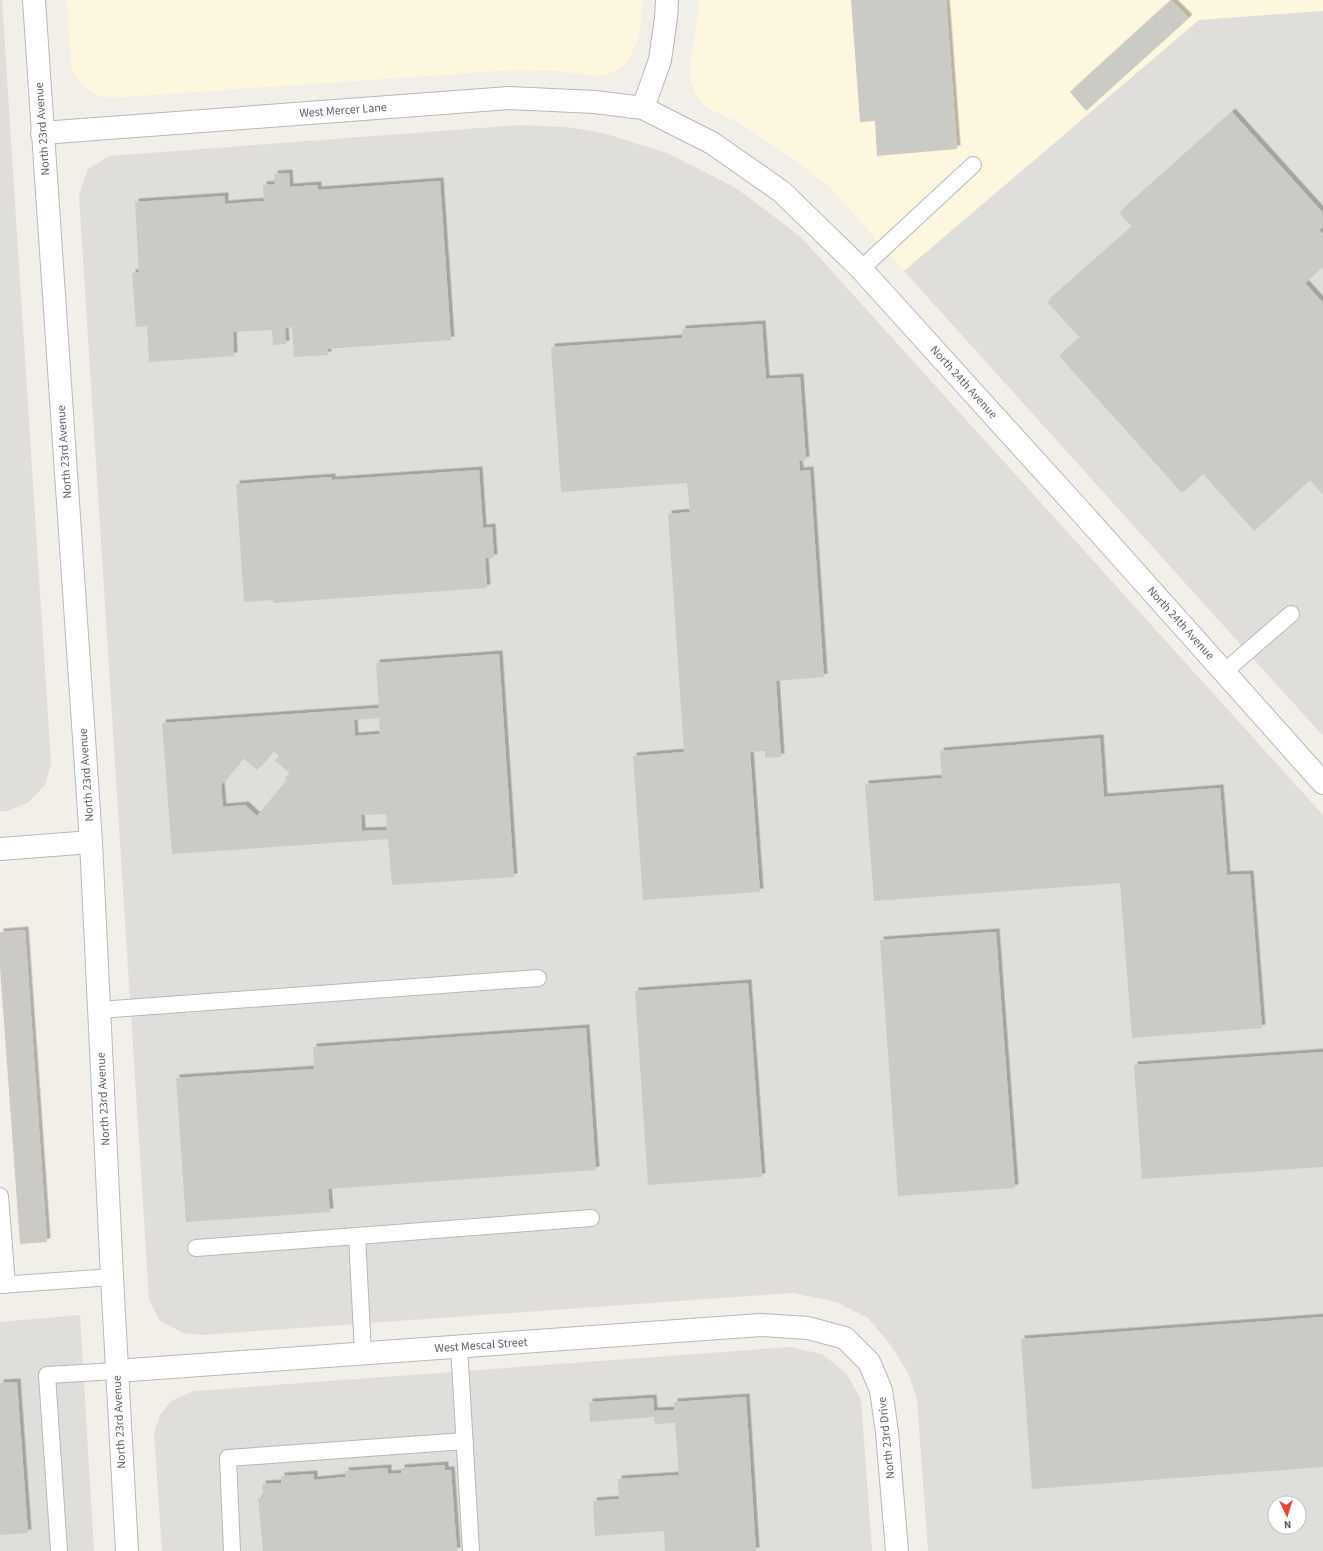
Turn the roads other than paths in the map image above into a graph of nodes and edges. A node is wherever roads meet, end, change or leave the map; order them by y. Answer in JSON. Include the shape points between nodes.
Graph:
{"nodes":[{"id":1,"x":34,"y":0,"type":"edge"},
{"id":2,"x":667,"y":0,"type":"edge"},
{"id":3,"x":643,"y":108,"type":"junction"},
{"id":4,"x":42,"y":133,"type":"junction"},
{"id":5,"x":973,"y":166,"type":"dead end"},
{"id":6,"x":861,"y":269,"type":"junction"},
{"id":7,"x":1291,"y":614,"type":"dead end"},
{"id":8,"x":1224,"y":672,"type":"junction"},
{"id":9,"x":1323,"y":783,"type":"edge"},
{"id":10,"x":91,"y":842,"type":"junction"},
{"id":11,"x":0,"y":849,"type":"edge"},
{"id":12,"x":538,"y":978,"type":"dead end"},
{"id":13,"x":99,"y":1010,"type":"junction"},
{"id":14,"x":0,"y":1196,"type":"edge"},
{"id":15,"x":591,"y":1218,"type":"dead end"},
{"id":16,"x":357,"y":1236,"type":"junction"},
{"id":17,"x":196,"y":1248,"type":"dead end"},
{"id":18,"x":112,"y":1277,"type":"junction"},
{"id":19,"x":3,"y":1285,"type":"edge"},
{"id":20,"x":845,"y":1338,"type":"joint"},
{"id":21,"x":458,"y":1346,"type":"junction"},
{"id":22,"x":363,"y":1353,"type":"junction"},
{"id":23,"x":116,"y":1370,"type":"junction"},
{"id":24,"x":465,"y":1441,"type":"junction"},
{"id":25,"x":59,"y":1551,"type":"edge"},
{"id":26,"x":127,"y":1551,"type":"edge"},
{"id":27,"x":232,"y":1551,"type":"edge"},
{"id":28,"x":471,"y":1551,"type":"edge"},
{"id":29,"x":897,"y":1551,"type":"edge"}],
"edges":[{"from":1,"to":4,"type":"street","name":"North 23rd Avenue"},
{"from":2,"to":3,"type":"street","via":[[660,60]]},
{"from":3,"to":4,"type":"street","name":"West Mercer Lane","via":[[595,102],[509,98]]},
{"from":3,"to":6,"type":"street","name":"North 24th Avenue","via":[[712,143],[782,192]]},
{"from":4,"to":10,"type":"street","name":"North 23rd Avenue"},
{"from":5,"to":6,"type":"lane"},
{"from":6,"to":8,"type":"street","name":"North 24th Avenue"},
{"from":7,"to":8,"type":"lane"},
{"from":8,"to":9,"type":"street","name":"North 24th Avenue"},
{"from":10,"to":11,"type":"street"},
{"from":10,"to":13,"type":"street","name":"North 23rd Avenue"},
{"from":12,"to":13,"type":"lane"},
{"from":13,"to":18,"type":"street","name":"North 23rd Avenue"},
{"from":14,"to":19,"type":"lane"},
{"from":15,"to":16,"type":"lane"},
{"from":16,"to":17,"type":"lane"},
{"from":16,"to":22,"type":"lane"},
{"from":18,"to":19,"type":"lane"},
{"from":18,"to":23,"type":"street","name":"North 23rd Avenue"},
{"from":20,"to":21,"type":"street","name":"West Mescal Street","via":[[808,1328],[761,1325]]},
{"from":20,"to":29,"type":"street","name":"North 23rd Drive","via":[[869,1362],[881,1390]]},
{"from":21,"to":22,"type":"street","name":"West Mescal Street"},
{"from":21,"to":24,"type":"lane"},
{"from":22,"to":23,"type":"street","name":"West Mescal Street"},
{"from":23,"to":25,"type":"lane","via":[[48,1375]]},
{"from":23,"to":26,"type":"street","name":"North 23rd Avenue"},
{"from":24,"to":27,"type":"lane","via":[[228,1458]]},
{"from":24,"to":28,"type":"lane"}]}
